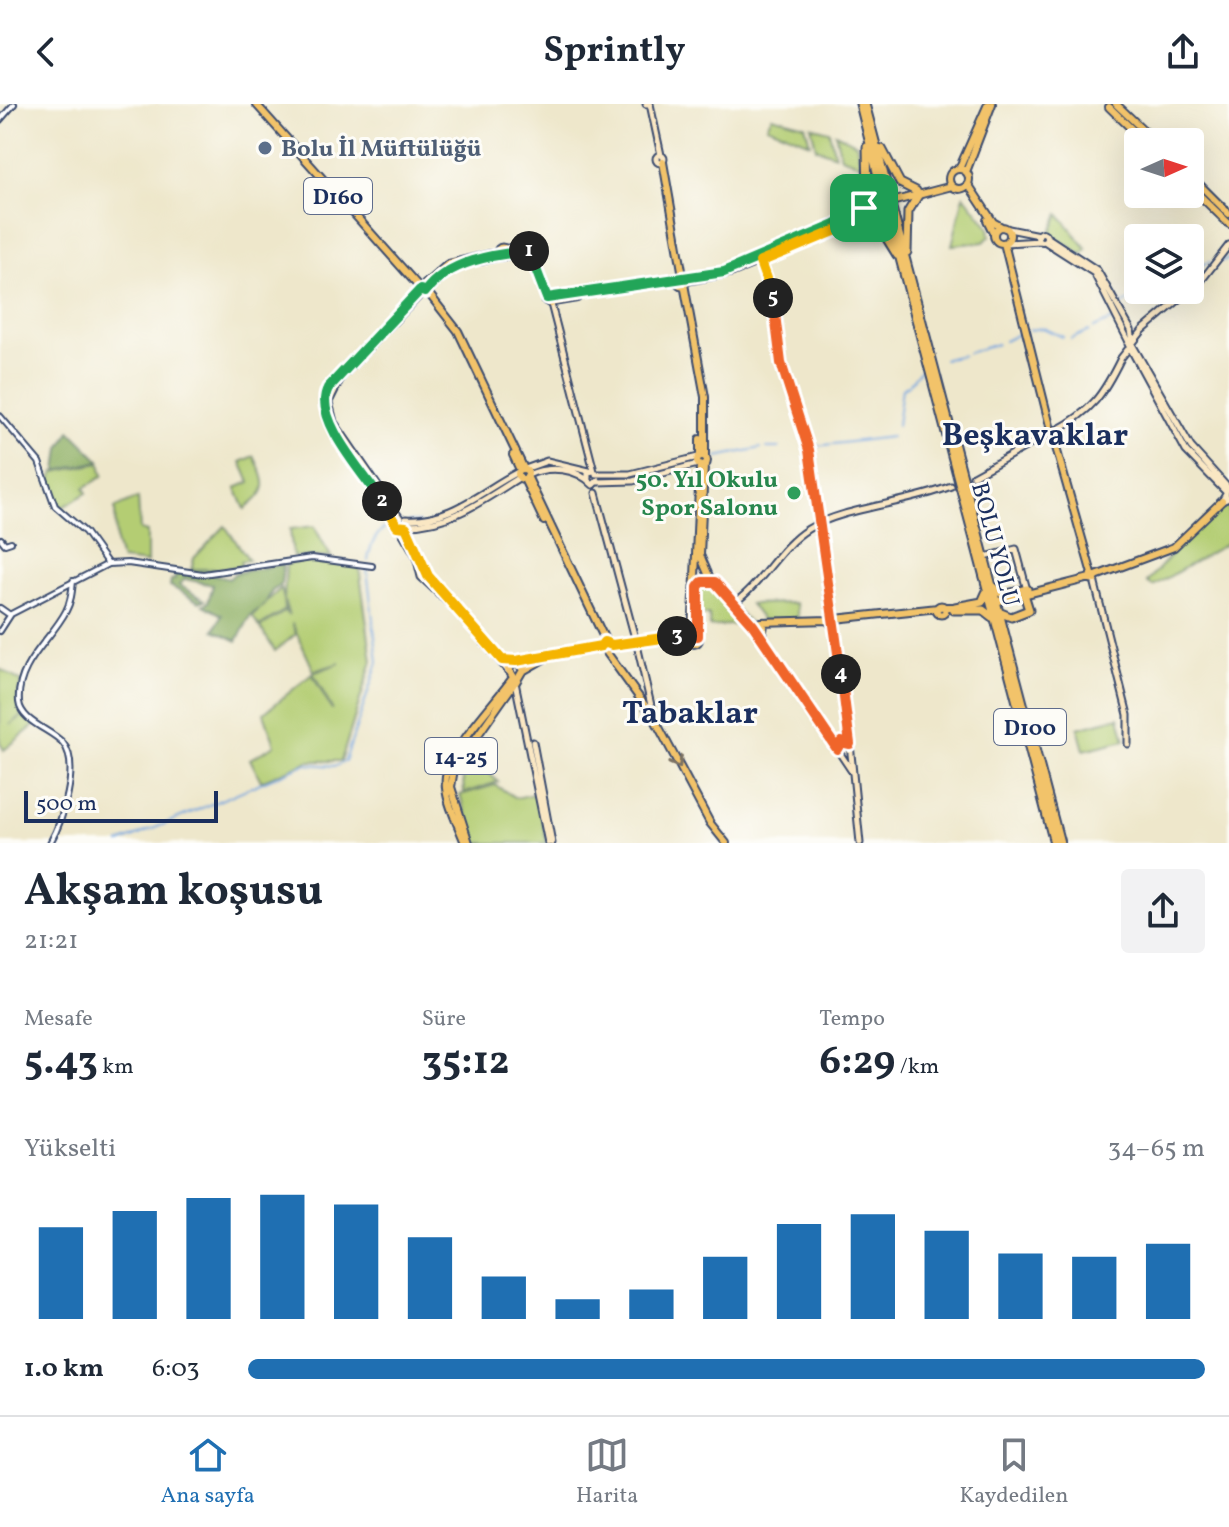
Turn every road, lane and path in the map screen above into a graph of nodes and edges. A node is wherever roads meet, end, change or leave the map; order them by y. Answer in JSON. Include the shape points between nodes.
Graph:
{"nodes":[{"id":1,"x":14,"y":104,"type":"edge"},
{"id":2,"x":258,"y":104,"type":"edge"},
{"id":3,"x":647,"y":104,"type":"edge"},
{"id":4,"x":862,"y":104,"type":"edge"},
{"id":5,"x":990,"y":104,"type":"edge"},
{"id":6,"x":1111,"y":105,"type":"edge"},
{"id":7,"x":0,"y":120,"type":"edge"},
{"id":8,"x":1132,"y":128,"type":"edge"},
{"id":9,"x":1139,"y":128,"type":"edge"},
{"id":10,"x":867,"y":133,"type":"junction"},
{"id":11,"x":877,"y":148,"type":"junction"},
{"id":12,"x":660,"y":159,"type":"joint"},
{"id":13,"x":963,"y":171,"type":"junction"},
{"id":14,"x":951,"y":182,"type":"junction"},
{"id":15,"x":966,"y":186,"type":"junction"},
{"id":16,"x":1204,"y":189,"type":"edge"},
{"id":17,"x":918,"y":192,"type":"junction"},
{"id":18,"x":886,"y":196,"type":"junction"},
{"id":19,"x":1204,"y":200,"type":"edge"},
{"id":20,"x":1229,"y":214,"type":"edge"},
{"id":21,"x":861,"y":215,"type":"junction"},
{"id":22,"x":1229,"y":224,"type":"edge"},
{"id":23,"x":1003,"y":227,"type":"junction"},
{"id":24,"x":994,"y":234,"type":"junction"},
{"id":25,"x":1042,"y":238,"type":"junction"},
{"id":26,"x":1004,"y":243,"type":"junction"},
{"id":27,"x":1229,"y":245,"type":"edge"},
{"id":28,"x":760,"y":262,"type":"junction"},
{"id":29,"x":904,"y":262,"type":"junction"},
{"id":30,"x":682,"y":280,"type":"junction"},
{"id":31,"x":423,"y":289,"type":"junction"},
{"id":32,"x":550,"y":300,"type":"junction"},
{"id":33,"x":1131,"y":345,"type":"junction"},
{"id":34,"x":0,"y":416,"type":"edge"},
{"id":35,"x":1052,"y":433,"type":"junction"},
{"id":36,"x":701,"y":461,"type":"junction"},
{"id":37,"x":523,"y":473,"type":"junction"},
{"id":38,"x":591,"y":473,"type":"junction"},
{"id":39,"x":973,"y":476,"type":"dead end"},
{"id":40,"x":596,"y":483,"type":"junction"},
{"id":41,"x":951,"y":486,"type":"dead end"},
{"id":42,"x":1227,"y":494,"type":"edge"},
{"id":43,"x":403,"y":523,"type":"junction"},
{"id":44,"x":819,"y":523,"type":"junction"},
{"id":45,"x":0,"y":538,"type":"edge"},
{"id":46,"x":11,"y":542,"type":"dead end"},
{"id":47,"x":988,"y":557,"type":"junction"},
{"id":48,"x":108,"y":564,"type":"junction"},
{"id":49,"x":372,"y":566,"type":"dead end"},
{"id":50,"x":708,"y":571,"type":"junction"},
{"id":51,"x":1093,"y":577,"type":"junction"},
{"id":52,"x":699,"y":578,"type":"junction"},
{"id":53,"x":73,"y":581,"type":"junction"},
{"id":54,"x":990,"y":583,"type":"junction"},
{"id":55,"x":1029,"y":591,"type":"junction"},
{"id":56,"x":999,"y":601,"type":"dead end"},
{"id":57,"x":740,"y":602,"type":"junction"},
{"id":58,"x":989,"y":604,"type":"dead end"},
{"id":59,"x":0,"y":608,"type":"edge"},
{"id":60,"x":946,"y":609,"type":"junction"},
{"id":61,"x":999,"y":611,"type":"junction"},
{"id":62,"x":10,"y":615,"type":"junction"},
{"id":63,"x":1011,"y":617,"type":"junction"},
{"id":64,"x":832,"y":621,"type":"junction"},
{"id":65,"x":996,"y":622,"type":"junction"},
{"id":66,"x":761,"y":628,"type":"junction"},
{"id":67,"x":0,"y":631,"type":"edge"},
{"id":68,"x":1006,"y":639,"type":"junction"},
{"id":69,"x":636,"y":643,"type":"junction"},
{"id":70,"x":606,"y":646,"type":"junction"},
{"id":71,"x":514,"y":662,"type":"junction"},
{"id":72,"x":508,"y":671,"type":"junction"},
{"id":73,"x":523,"y":671,"type":"junction"},
{"id":74,"x":516,"y":683,"type":"junction"},
{"id":75,"x":654,"y":718,"type":"junction"},
{"id":76,"x":850,"y":744,"type":"junction"},
{"id":77,"x":1128,"y":744,"type":"dead end"},
{"id":78,"x":837,"y":749,"type":"junction"},
{"id":79,"x":850,"y":766,"type":"junction"},
{"id":80,"x":50,"y":843,"type":"edge"},
{"id":81,"x":467,"y":843,"type":"edge"},
{"id":82,"x":550,"y":843,"type":"edge"},
{"id":83,"x":726,"y":843,"type":"edge"},
{"id":84,"x":860,"y":843,"type":"edge"},
{"id":85,"x":1057,"y":843,"type":"edge"}],
"edges":[{"from":1,"to":7,"type":"street"},
{"from":2,"to":31,"type":"main road","number":"D160"},
{"from":3,"to":12,"type":"main road"},
{"from":4,"to":10,"type":"highway"},
{"from":4,"to":11,"type":"highway"},
{"from":5,"to":13,"type":"main road"},
{"from":6,"to":8,"type":"main road"},
{"from":6,"to":9,"type":"main road"},
{"from":10,"to":18,"type":"highway"},
{"from":10,"to":21,"type":"highway","via":[[868,198]]},
{"from":11,"to":17,"type":"highway","via":[[900,183]]},
{"from":11,"to":18,"type":"highway"},
{"from":12,"to":30,"type":"main road"},
{"from":13,"to":14,"type":"main road"},
{"from":13,"to":15,"type":"main road"},
{"from":14,"to":15,"type":"main road"},
{"from":14,"to":17,"type":"main road"},
{"from":15,"to":23,"type":"main road","via":[[993,222]]},
{"from":15,"to":24,"type":"main road"},
{"from":16,"to":20,"type":"main road"},
{"from":17,"to":18,"type":"main road"},
{"from":17,"to":21,"type":"main road"},
{"from":17,"to":29,"type":"highway","via":[[908,212]]},
{"from":18,"to":21,"type":"main road"},
{"from":18,"to":29,"type":"highway","name":"BOLU YOLU","number":"D100","bridge":true},
{"from":19,"to":22,"type":"main road"},
{"from":21,"to":28,"type":"main road"},
{"from":21,"to":29,"type":"highway","via":[[876,221]]},
{"from":21,"to":30,"type":"main road","via":[[724,272]]},
{"from":23,"to":24,"type":"main road"},
{"from":23,"to":25,"type":"main road"},
{"from":23,"to":26,"type":"main road","via":[[1010,234]]},
{"from":24,"to":26,"type":"main road"},
{"from":25,"to":26,"type":"main road"},
{"from":25,"to":33,"type":"main road","via":[[1095,276]]},
{"from":25,"to":33,"type":"main road","via":[[1096,268],[1131,330]]},
{"from":26,"to":35,"type":"main road"},
{"from":27,"to":33,"type":"main road","via":[[1201,281]]},
{"from":28,"to":30,"type":"main road","via":[[726,274]]},
{"from":28,"to":44,"type":"main road","via":[[777,308],[781,363],[809,450]]},
{"from":29,"to":47,"type":"highway","number":"D100"},
{"from":29,"to":54,"type":"highway","name":"BOLU YOLU","number":"D100"},
{"from":30,"to":32,"type":"main road"},
{"from":30,"to":36,"type":"main road","via":[[705,397]]},
{"from":31,"to":32,"type":"main road","via":[[452,267],[531,250]]},
{"from":31,"to":37,"type":"main road","number":"D160","via":[[449,322]]},
{"from":31,"to":37,"type":"main road","number":"D160","via":[[452,321]]},
{"from":31,"to":43,"type":"main road","via":[[354,363],[329,402],[334,422]]},
{"from":32,"to":38,"type":"main road"},
{"from":33,"to":35,"type":"main road","via":[[1089,411]]},
{"from":33,"to":42,"type":"main road","via":[[1191,447]]},
{"from":34,"to":48,"type":"street","via":[[39,462],[55,506],[85,532]]},
{"from":35,"to":39,"type":"main road"},
{"from":35,"to":51,"type":"main road"},
{"from":36,"to":38,"type":"main road","via":[[630,474]]},
{"from":36,"to":40,"type":"main road","via":[[633,481]]},
{"from":36,"to":50,"type":"main road","via":[[700,555]]},
{"from":36,"to":52,"type":"main road"},
{"from":37,"to":38,"type":"main road","via":[[553,468]]},
{"from":37,"to":43,"type":"main road","via":[[469,504]]},
{"from":37,"to":70,"type":"main road","number":"D160"},
{"from":37,"to":70,"type":"main road"},
{"from":38,"to":40,"type":"main road"},
{"from":40,"to":69,"type":"main road"},
{"from":41,"to":44,"type":"main road"},
{"from":42,"to":51,"type":"main road","via":[[1174,547]]},
{"from":43,"to":71,"type":"main road","via":[[428,576],[499,658]]},
{"from":43,"to":72,"type":"main road","via":[[421,577]]},
{"from":44,"to":57,"type":"main road","via":[[792,541]]},
{"from":44,"to":64,"type":"main road"},
{"from":45,"to":46,"type":"street"},
{"from":47,"to":54,"type":"highway","number":"D100"},
{"from":47,"to":55,"type":"main road","via":[[1016,549]]},
{"from":48,"to":49,"type":"street","via":[[203,574],[312,558]]},
{"from":48,"to":53,"type":"street"},
{"from":50,"to":52,"type":"main road"},
{"from":50,"to":52,"type":"main road","via":[[701,568]]},
{"from":50,"to":57,"type":"main road"},
{"from":51,"to":55,"type":"main road"},
{"from":51,"to":77,"type":"main road","via":[[1128,715]]},
{"from":52,"to":66,"type":"main road","via":[[717,584]]},
{"from":52,"to":69,"type":"main road","via":[[693,637]]},
{"from":53,"to":62,"type":"street"},
{"from":53,"to":80,"type":"street","via":[[68,608],[38,647],[19,699],[23,712],[66,751],[68,797]]},
{"from":54,"to":55,"type":"highway","via":[[1003,595]]},
{"from":54,"to":60,"type":"highway","via":[[982,602]]},
{"from":54,"to":61,"type":"highway","number":"D100"},
{"from":54,"to":65,"type":"highway","name":"BOLU YOLU","number":"D100"},
{"from":55,"to":56,"type":"main road"},
{"from":55,"to":63,"type":"highway","via":[[1029,610]]},
{"from":57,"to":66,"type":"main road"},
{"from":58,"to":60,"type":"main road"},
{"from":59,"to":62,"type":"street"},
{"from":60,"to":64,"type":"main road"},
{"from":60,"to":64,"type":"main road"},
{"from":60,"to":65,"type":"highway","via":[[987,611]]},
{"from":61,"to":63,"type":"highway"},
{"from":61,"to":68,"type":"highway","number":"D100"},
{"from":62,"to":67,"type":"street"},
{"from":63,"to":68,"type":"highway"},
{"from":64,"to":66,"type":"main road"},
{"from":64,"to":66,"type":"main road"},
{"from":64,"to":76,"type":"main road"},
{"from":65,"to":85,"type":"highway","name":"BOLU YOLU","number":"D100"},
{"from":66,"to":78,"type":"main road","via":[[772,654]]},
{"from":68,"to":85,"type":"highway","number":"D100"},
{"from":69,"to":70,"type":"main road"},
{"from":69,"to":75,"type":"main road"},
{"from":70,"to":71,"type":"main road"},
{"from":70,"to":73,"type":"main road","via":[[536,661]]},
{"from":70,"to":75,"type":"main road"},
{"from":71,"to":72,"type":"main road"},
{"from":71,"to":73,"type":"main road"},
{"from":72,"to":74,"type":"main road"},
{"from":73,"to":74,"type":"main road","number":"14-25"},
{"from":74,"to":81,"type":"main road","number":"14-25","via":[[457,761],[451,778]]},
{"from":74,"to":81,"type":"main road","number":"14-25","via":[[500,695],[465,741],[446,777]]},
{"from":74,"to":82,"type":"main road"},
{"from":75,"to":83,"type":"main road","one_way":true},
{"from":76,"to":78,"type":"main road","via":[[841,742]]},
{"from":76,"to":79,"type":"main road"},
{"from":78,"to":79,"type":"main road"},
{"from":79,"to":84,"type":"main road"}]}
